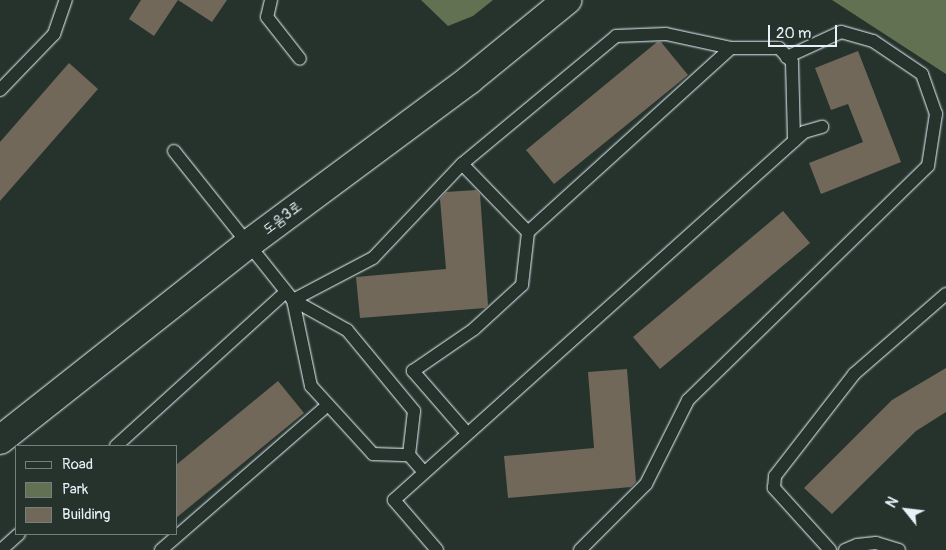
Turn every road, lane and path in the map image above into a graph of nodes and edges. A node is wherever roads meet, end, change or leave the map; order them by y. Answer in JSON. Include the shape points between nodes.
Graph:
{"nodes":[{"id":1,"x":66,"y":0,"type":"edge"},
{"id":2,"x":270,"y":0,"type":"edge"},
{"id":3,"x":567,"y":0,"type":"edge"},
{"id":4,"x":731,"y":48,"type":"junction"},
{"id":5,"x":788,"y":57,"type":"junction"},
{"id":6,"x":300,"y":59,"type":"dead end"},
{"id":7,"x":0,"y":90,"type":"edge"},
{"id":8,"x":822,"y":127,"type":"dead end"},
{"id":9,"x":794,"y":141,"type":"junction"},
{"id":10,"x":174,"y":151,"type":"dead end"},
{"id":11,"x":462,"y":164,"type":"junction"},
{"id":12,"x":528,"y":232,"type":"junction"},
{"id":13,"x":247,"y":245,"type":"junction"},
{"id":14,"x":946,"y":294,"type":"edge"},
{"id":15,"x":289,"y":296,"type":"junction"},
{"id":16,"x":328,"y":405,"type":"junction"},
{"id":17,"x":466,"y":432,"type":"junction"},
{"id":18,"x":0,"y":440,"type":"edge"},
{"id":19,"x":117,"y":445,"type":"edge"},
{"id":20,"x":408,"y":456,"type":"junction"},
{"id":21,"x":423,"y":470,"type":"junction"},
{"id":22,"x":18,"y":535,"type":"edge"},
{"id":23,"x":433,"y":549,"type":"edge"},
{"id":24,"x":1,"y":550,"type":"edge"},
{"id":25,"x":162,"y":550,"type":"edge"},
{"id":26,"x":580,"y":550,"type":"edge"},
{"id":27,"x":830,"y":550,"type":"edge"},
{"id":28,"x":845,"y":550,"type":"edge"},
{"id":29,"x":899,"y":550,"type":"edge"}],
"edges":[{"from":1,"to":7,"type":"lane","via":[[54,34]]},
{"from":2,"to":6,"type":"lane","via":[[267,17]]},
{"from":3,"to":13,"type":"street","name":"도움3로","via":[[469,80]]},
{"from":4,"to":5,"type":"lane","via":[[779,48]]},
{"from":4,"to":11,"type":"lane","via":[[666,34],[616,36]]},
{"from":4,"to":12,"type":"lane"},
{"from":5,"to":9,"type":"lane","via":[[792,62]]},
{"from":5,"to":26,"type":"lane","via":[[841,32],[873,41],[922,74],[936,114],[928,166],[688,400],[646,484]]},
{"from":8,"to":9,"type":"lane","via":[[804,132]]},
{"from":9,"to":17,"type":"lane"},
{"from":10,"to":13,"type":"lane"},
{"from":11,"to":12,"type":"lane"},
{"from":11,"to":15,"type":"lane","via":[[373,258]]},
{"from":12,"to":17,"type":"lane","via":[[522,285],[474,329],[413,371]]},
{"from":13,"to":15,"type":"lane"},
{"from":13,"to":18,"type":"street","name":"도움3로"},
{"from":14,"to":27,"type":"lane","via":[[854,374],[775,476],[774,488]]},
{"from":15,"to":16,"type":"lane","via":[[311,386]]},
{"from":15,"to":19,"type":"lane"},
{"from":15,"to":20,"type":"lane","via":[[347,330],[414,411]]},
{"from":16,"to":20,"type":"lane","via":[[373,454]]},
{"from":16,"to":25,"type":"lane"},
{"from":17,"to":21,"type":"lane"},
{"from":20,"to":21,"type":"lane"},
{"from":21,"to":23,"type":"lane","via":[[394,500]]},
{"from":22,"to":24,"type":"lane"},
{"from":28,"to":29,"type":"lane","via":[[857,544],[876,543]]}]}
